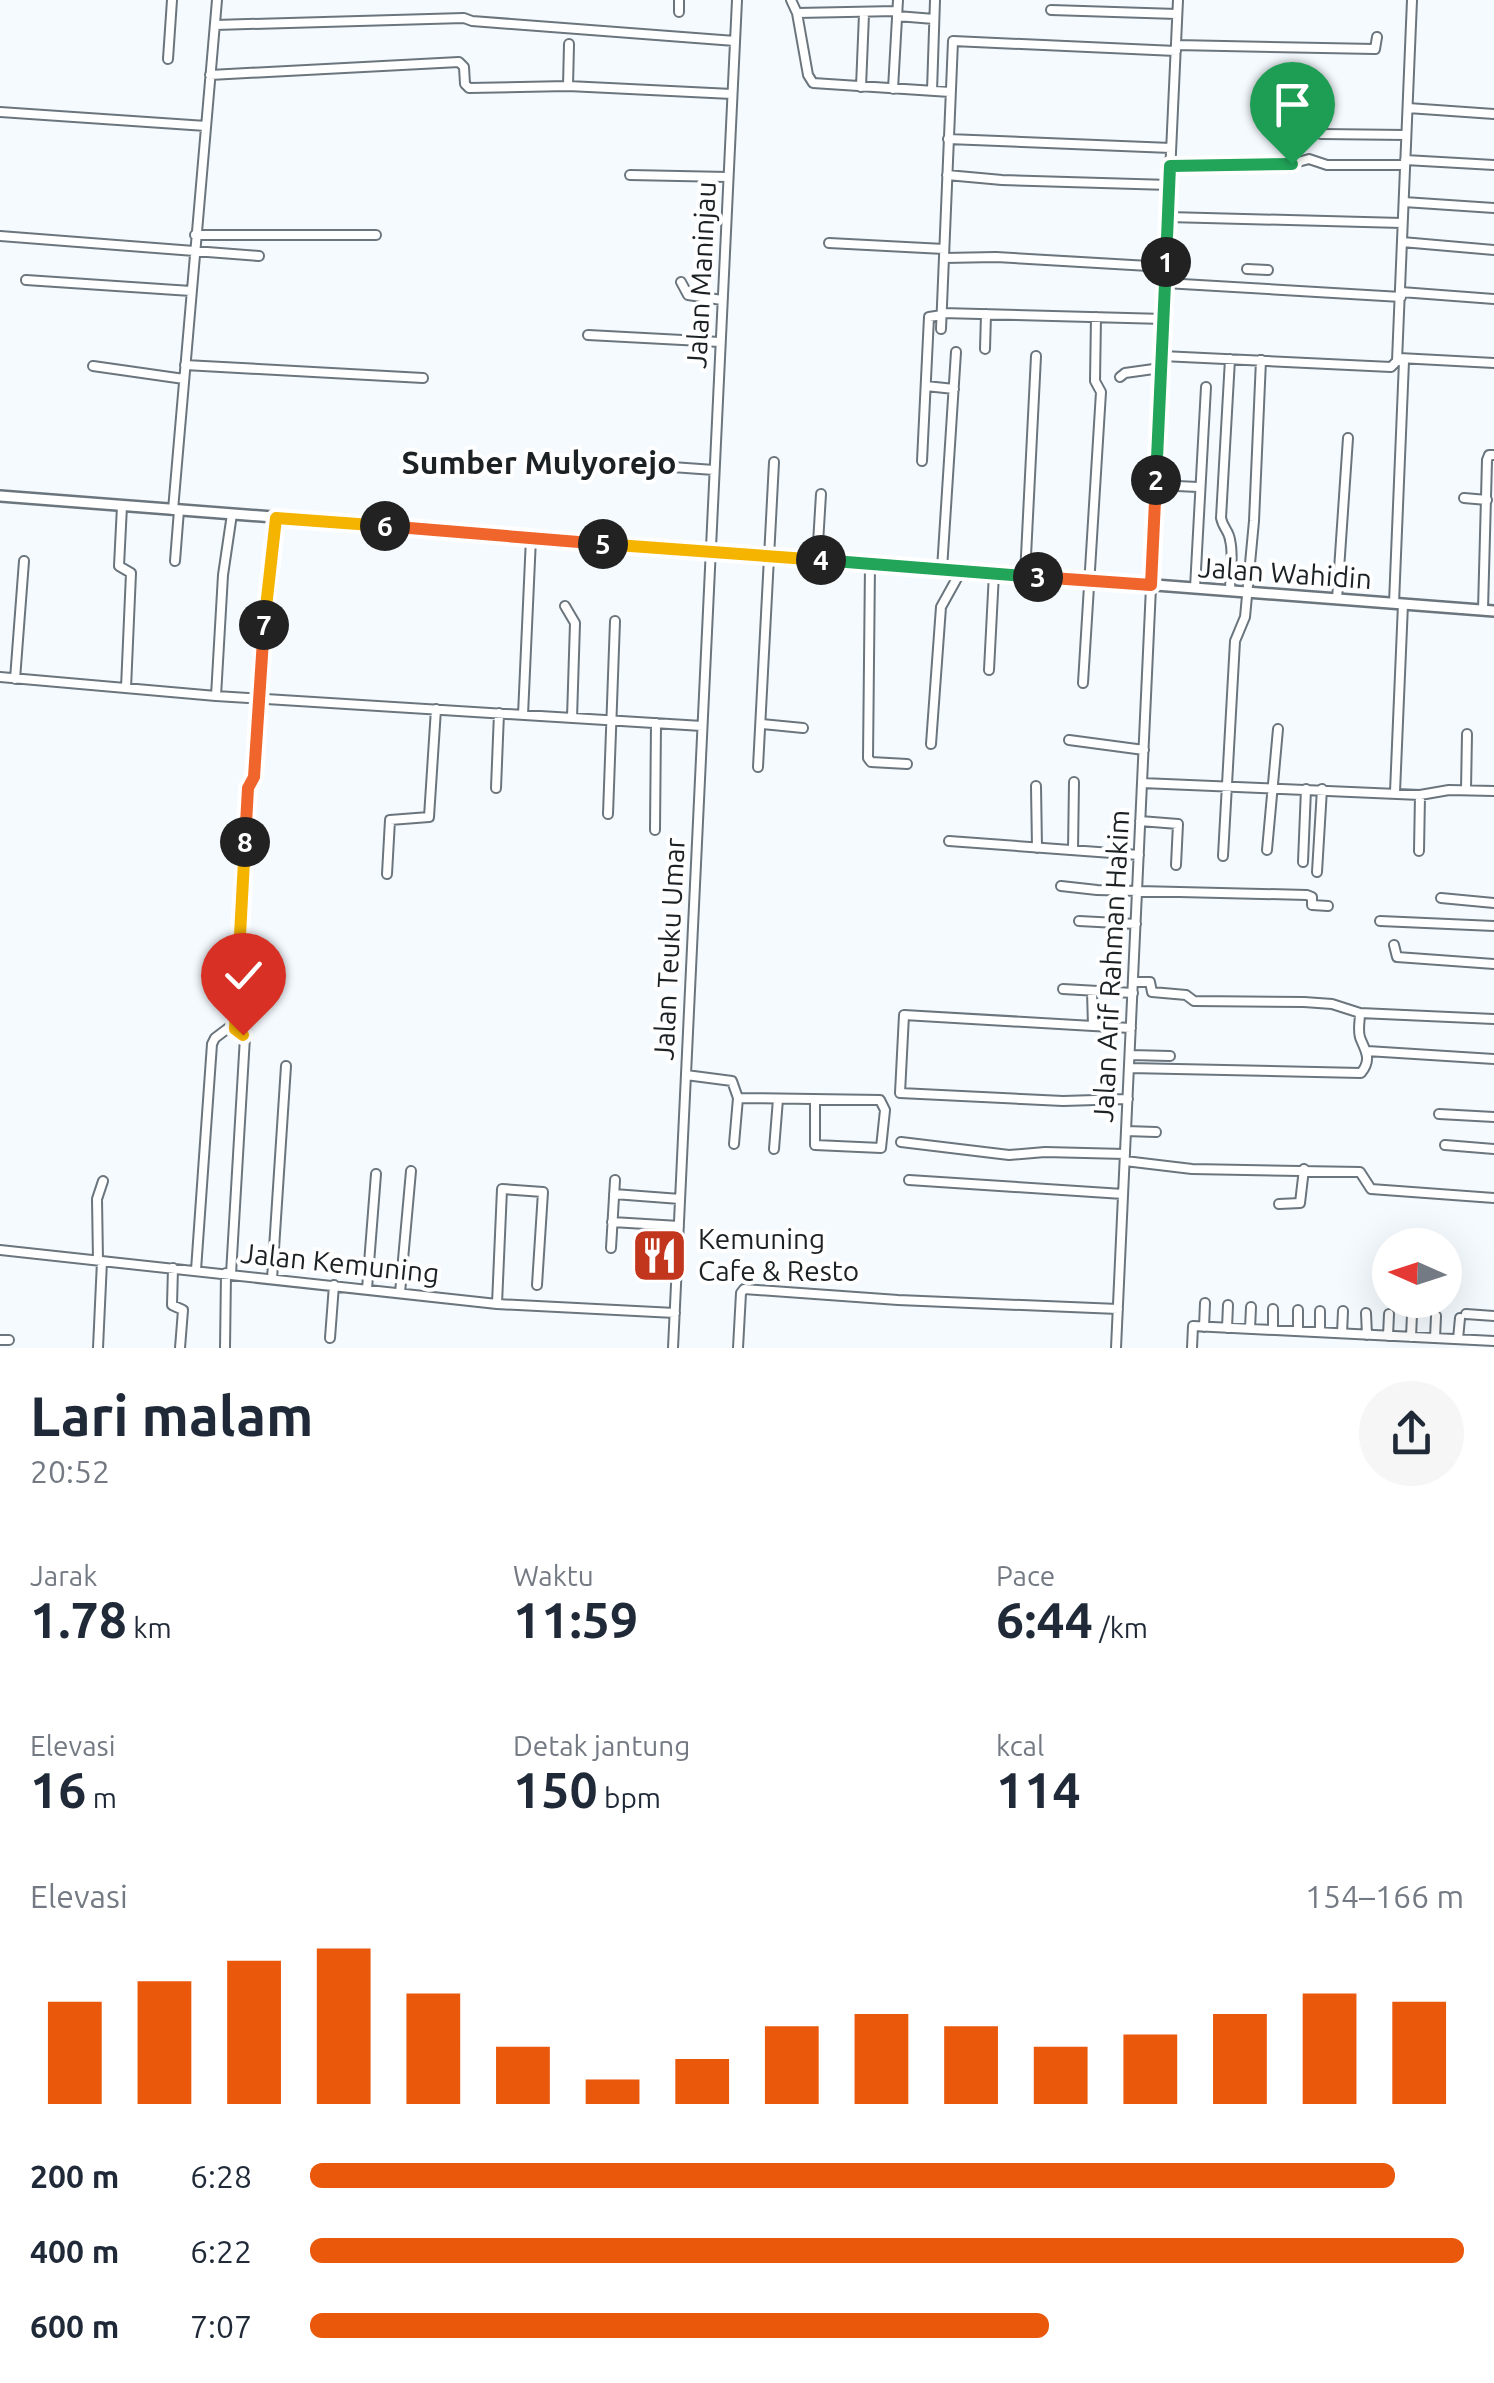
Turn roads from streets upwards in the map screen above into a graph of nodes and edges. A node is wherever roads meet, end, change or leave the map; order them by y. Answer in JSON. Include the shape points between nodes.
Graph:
{"nodes":[{"id":1,"x":172,"y":0,"type":"edge"},
{"id":2,"x":217,"y":0,"type":"edge"},
{"id":3,"x":679,"y":0,"type":"edge"},
{"id":4,"x":737,"y":0,"type":"edge"},
{"id":5,"x":791,"y":0,"type":"edge"},
{"id":6,"x":898,"y":0,"type":"edge"},
{"id":7,"x":935,"y":0,"type":"edge"},
{"id":8,"x":1178,"y":0,"type":"edge"},
{"id":9,"x":1412,"y":0,"type":"edge"},
{"id":10,"x":1051,"y":10,"type":"dead end"},
{"id":11,"x":678,"y":12,"type":"dead end"},
{"id":12,"x":797,"y":13,"type":"junction"},
{"id":13,"x":864,"y":14,"type":"junction"},
{"id":14,"x":897,"y":14,"type":"junction"},
{"id":15,"x":1178,"y":14,"type":"junction"},
{"id":16,"x":934,"y":19,"type":"junction"},
{"id":17,"x":215,"y":25,"type":"junction"},
{"id":18,"x":1377,"y":38,"type":"dead end"},
{"id":19,"x":735,"y":41,"type":"junction"},
{"id":20,"x":569,"y":44,"type":"dead end"},
{"id":21,"x":1176,"y":48,"type":"junction"},
{"id":22,"x":168,"y":59,"type":"dead end"},
{"id":23,"x":210,"y":76,"type":"junction"},
{"id":24,"x":568,"y":86,"type":"junction"},
{"id":25,"x":862,"y":88,"type":"junction"},
{"id":26,"x":893,"y":88,"type":"junction"},
{"id":27,"x":932,"y":91,"type":"junction"},
{"id":28,"x":950,"y":92,"type":"junction"},
{"id":29,"x":732,"y":94,"type":"junction"},
{"id":30,"x":1408,"y":108,"type":"junction"},
{"id":31,"x":0,"y":112,"type":"edge"},
{"id":32,"x":1494,"y":114,"type":"edge"},
{"id":33,"x":206,"y":126,"type":"junction"},
{"id":34,"x":1321,"y":134,"type":"dead end"},
{"id":35,"x":1406,"y":135,"type":"junction"},
{"id":36,"x":948,"y":139,"type":"junction"},
{"id":37,"x":1171,"y":148,"type":"junction"},
{"id":38,"x":1405,"y":162,"type":"junction"},
{"id":39,"x":1494,"y":164,"type":"edge"},
{"id":40,"x":1170,"y":166,"type":"junction"},
{"id":41,"x":630,"y":174,"type":"dead end"},
{"id":42,"x":728,"y":176,"type":"junction"},
{"id":43,"x":947,"y":176,"type":"junction"},
{"id":44,"x":1170,"y":185,"type":"junction"},
{"id":45,"x":1404,"y":202,"type":"junction"},
{"id":46,"x":1494,"y":208,"type":"edge"},
{"id":47,"x":1168,"y":217,"type":"junction"},
{"id":48,"x":1402,"y":223,"type":"junction"},
{"id":49,"x":196,"y":235,"type":"junction"},
{"id":50,"x":376,"y":235,"type":"dead end"},
{"id":51,"x":0,"y":236,"type":"edge"},
{"id":52,"x":1402,"y":242,"type":"junction"},
{"id":53,"x":829,"y":243,"type":"dead end"},
{"id":54,"x":1494,"y":250,"type":"edge"},
{"id":55,"x":195,"y":253,"type":"junction"},
{"id":56,"x":944,"y":254,"type":"junction"},
{"id":57,"x":258,"y":256,"type":"dead end"},
{"id":58,"x":1166,"y":267,"type":"junction"},
{"id":59,"x":1246,"y":269,"type":"dead end"},
{"id":60,"x":26,"y":280,"type":"dead end"},
{"id":61,"x":682,"y":282,"type":"dead end"},
{"id":62,"x":1165,"y":283,"type":"junction"},
{"id":63,"x":1260,"y":289,"type":"junction"},
{"id":64,"x":192,"y":291,"type":"junction"},
{"id":65,"x":1401,"y":294,"type":"junction"},
{"id":66,"x":1494,"y":299,"type":"edge"},
{"id":67,"x":722,"y":300,"type":"junction"},
{"id":68,"x":942,"y":314,"type":"junction"},
{"id":69,"x":986,"y":314,"type":"junction"},
{"id":70,"x":1096,"y":317,"type":"junction"},
{"id":71,"x":1164,"y":319,"type":"junction"},
{"id":72,"x":941,"y":329,"type":"dead end"},
{"id":73,"x":588,"y":335,"type":"dead end"},
{"id":74,"x":720,"y":342,"type":"junction"},
{"id":75,"x":985,"y":350,"type":"dead end"},
{"id":76,"x":956,"y":352,"type":"dead end"},
{"id":77,"x":1036,"y":356,"type":"dead end"},
{"id":78,"x":1162,"y":356,"type":"junction"},
{"id":79,"x":1397,"y":359,"type":"junction"},
{"id":80,"x":1230,"y":360,"type":"junction"},
{"id":81,"x":1261,"y":360,"type":"junction"},
{"id":82,"x":1494,"y":363,"type":"edge"},
{"id":83,"x":93,"y":366,"type":"dead end"},
{"id":84,"x":185,"y":366,"type":"junction"},
{"id":85,"x":1161,"y":368,"type":"junction"},
{"id":86,"x":1120,"y":377,"type":"dead end"},
{"id":87,"x":423,"y":378,"type":"dead end"},
{"id":88,"x":184,"y":379,"type":"junction"},
{"id":89,"x":926,"y":386,"type":"junction"},
{"id":90,"x":1206,"y":387,"type":"dead end"},
{"id":91,"x":954,"y":389,"type":"junction"},
{"id":92,"x":1348,"y":438,"type":"dead end"},
{"id":93,"x":1494,"y":454,"type":"edge"},
{"id":94,"x":588,"y":461,"type":"dead end"},
{"id":95,"x":922,"y":461,"type":"dead end"},
{"id":96,"x":774,"y":462,"type":"dead end"},
{"id":97,"x":714,"y":470,"type":"junction"},
{"id":98,"x":1156,"y":485,"type":"junction"},
{"id":99,"x":1198,"y":487,"type":"junction"},
{"id":100,"x":820,"y":494,"type":"dead end"},
{"id":101,"x":0,"y":496,"type":"edge"},
{"id":102,"x":1464,"y":498,"type":"dead end"},
{"id":103,"x":1487,"y":500,"type":"junction"},
{"id":104,"x":122,"y":506,"type":"junction"},
{"id":105,"x":176,"y":510,"type":"junction"},
{"id":106,"x":232,"y":514,"type":"junction"},
{"id":107,"x":276,"y":518,"type":"junction"},
{"id":108,"x":1490,"y":519,"type":"edge"},
{"id":109,"x":531,"y":538,"type":"junction"},
{"id":110,"x":710,"y":552,"type":"junction"},
{"id":111,"x":770,"y":556,"type":"junction"},
{"id":112,"x":817,"y":560,"type":"junction"},
{"id":113,"x":175,"y":561,"type":"dead end"},
{"id":114,"x":24,"y":562,"type":"dead end"},
{"id":115,"x":870,"y":564,"type":"junction"},
{"id":116,"x":942,"y":570,"type":"junction"},
{"id":117,"x":961,"y":571,"type":"junction"},
{"id":118,"x":994,"y":573,"type":"junction"},
{"id":119,"x":1024,"y":576,"type":"junction"},
{"id":120,"x":1088,"y":580,"type":"junction"},
{"id":121,"x":1151,"y":585,"type":"junction"},
{"id":122,"x":1195,"y":588,"type":"junction"},
{"id":123,"x":1230,"y":591,"type":"junction"},
{"id":124,"x":1246,"y":592,"type":"junction"},
{"id":125,"x":1337,"y":599,"type":"junction"},
{"id":126,"x":1398,"y":604,"type":"junction"},
{"id":127,"x":565,"y":606,"type":"dead end"},
{"id":128,"x":1488,"y":610,"type":"edge"},
{"id":129,"x":615,"y":621,"type":"dead end"},
{"id":130,"x":990,"y":670,"type":"dead end"},
{"id":131,"x":0,"y":677,"type":"edge"},
{"id":132,"x":15,"y":678,"type":"junction"},
{"id":133,"x":1083,"y":682,"type":"dead end"},
{"id":134,"x":126,"y":688,"type":"junction"},
{"id":135,"x":216,"y":696,"type":"junction"},
{"id":136,"x":258,"y":698,"type":"junction"},
{"id":137,"x":436,"y":709,"type":"junction"},
{"id":138,"x":499,"y":713,"type":"junction"},
{"id":139,"x":523,"y":715,"type":"junction"},
{"id":140,"x":572,"y":718,"type":"junction"},
{"id":141,"x":612,"y":720,"type":"junction"},
{"id":142,"x":656,"y":723,"type":"junction"},
{"id":143,"x":761,"y":724,"type":"junction"},
{"id":144,"x":702,"y":726,"type":"junction"},
{"id":145,"x":803,"y":728,"type":"dead end"},
{"id":146,"x":1278,"y":729,"type":"dead end"},
{"id":147,"x":1467,"y":734,"type":"dead end"},
{"id":148,"x":1069,"y":740,"type":"dead end"},
{"id":149,"x":931,"y":744,"type":"dead end"},
{"id":150,"x":1144,"y":750,"type":"junction"},
{"id":151,"x":907,"y":764,"type":"dead end"},
{"id":152,"x":758,"y":767,"type":"dead end"},
{"id":153,"x":1074,"y":782,"type":"dead end"},
{"id":154,"x":1142,"y":783,"type":"junction"},
{"id":155,"x":1036,"y":786,"type":"dead end"},
{"id":156,"x":1226,"y":786,"type":"junction"},
{"id":157,"x":1272,"y":787,"type":"junction"},
{"id":158,"x":496,"y":788,"type":"dead end"},
{"id":159,"x":1306,"y":789,"type":"junction"},
{"id":160,"x":1322,"y":789,"type":"junction"},
{"id":161,"x":1466,"y":790,"type":"junction"},
{"id":162,"x":1494,"y":791,"type":"edge"},
{"id":163,"x":1396,"y":792,"type":"junction"},
{"id":164,"x":1420,"y":795,"type":"junction"},
{"id":165,"x":608,"y":814,"type":"dead end"},
{"id":166,"x":1140,"y":821,"type":"junction"},
{"id":167,"x":655,"y":830,"type":"dead end"},
{"id":168,"x":949,"y":841,"type":"dead end"},
{"id":169,"x":1037,"y":848,"type":"junction"},
{"id":170,"x":1073,"y":850,"type":"junction"},
{"id":171,"x":1267,"y":850,"type":"dead end"},
{"id":172,"x":1418,"y":851,"type":"dead end"},
{"id":173,"x":1139,"y":855,"type":"junction"},
{"id":174,"x":1223,"y":856,"type":"dead end"},
{"id":175,"x":1303,"y":862,"type":"dead end"},
{"id":176,"x":1176,"y":865,"type":"dead end"},
{"id":177,"x":1317,"y":872,"type":"dead end"},
{"id":178,"x":387,"y":874,"type":"dead end"},
{"id":179,"x":1061,"y":886,"type":"dead end"},
{"id":180,"x":1137,"y":890,"type":"junction"},
{"id":181,"x":1441,"y":898,"type":"dead end"},
{"id":182,"x":1494,"y":903,"type":"edge"},
{"id":183,"x":1328,"y":906,"type":"dead end"},
{"id":184,"x":1078,"y":921,"type":"dead end"},
{"id":185,"x":1380,"y":921,"type":"dead end"},
{"id":186,"x":1136,"y":924,"type":"junction"},
{"id":187,"x":1494,"y":926,"type":"edge"},
{"id":188,"x":1394,"y":945,"type":"dead end"},
{"id":189,"x":1494,"y":964,"type":"edge"},
{"id":190,"x":1133,"y":982,"type":"junction"},
{"id":191,"x":1062,"y":990,"type":"dead end"},
{"id":192,"x":1092,"y":990,"type":"junction"},
{"id":193,"x":1133,"y":993,"type":"junction"},
{"id":194,"x":1360,"y":1013,"type":"junction"},
{"id":195,"x":1494,"y":1019,"type":"edge"},
{"id":196,"x":235,"y":1023,"type":"junction"},
{"id":197,"x":1092,"y":1026,"type":"junction"},
{"id":198,"x":1131,"y":1028,"type":"junction"},
{"id":199,"x":1368,"y":1051,"type":"junction"},
{"id":200,"x":1130,"y":1055,"type":"junction"},
{"id":201,"x":1170,"y":1056,"type":"dead end"},
{"id":202,"x":1494,"y":1059,"type":"edge"},
{"id":203,"x":286,"y":1066,"type":"dead end"},
{"id":204,"x":1129,"y":1068,"type":"junction"},
{"id":205,"x":686,"y":1075,"type":"junction"},
{"id":206,"x":738,"y":1098,"type":"junction"},
{"id":207,"x":778,"y":1099,"type":"junction"},
{"id":208,"x":1128,"y":1099,"type":"junction"},
{"id":209,"x":815,"y":1101,"type":"junction"},
{"id":210,"x":1440,"y":1114,"type":"dead end"},
{"id":211,"x":1494,"y":1117,"type":"edge"},
{"id":212,"x":1126,"y":1130,"type":"junction"},
{"id":213,"x":1156,"y":1132,"type":"dead end"},
{"id":214,"x":901,"y":1142,"type":"dead end"},
{"id":215,"x":734,"y":1144,"type":"dead end"},
{"id":216,"x":1445,"y":1145,"type":"dead end"},
{"id":217,"x":1494,"y":1148,"type":"edge"},
{"id":218,"x":774,"y":1149,"type":"dead end"},
{"id":219,"x":1125,"y":1157,"type":"junction"},
{"id":220,"x":1304,"y":1169,"type":"junction"},
{"id":221,"x":411,"y":1171,"type":"dead end"},
{"id":222,"x":376,"y":1174,"type":"dead end"},
{"id":223,"x":615,"y":1180,"type":"dead end"},
{"id":224,"x":909,"y":1180,"type":"dead end"},
{"id":225,"x":102,"y":1181,"type":"dead end"},
{"id":226,"x":614,"y":1194,"type":"junction"},
{"id":227,"x":1124,"y":1194,"type":"junction"},
{"id":228,"x":680,"y":1198,"type":"junction"},
{"id":229,"x":1494,"y":1198,"type":"edge"},
{"id":230,"x":1279,"y":1204,"type":"dead end"},
{"id":231,"x":612,"y":1222,"type":"junction"},
{"id":232,"x":679,"y":1226,"type":"junction"},
{"id":233,"x":610,"y":1248,"type":"dead end"},
{"id":234,"x":0,"y":1250,"type":"edge"},
{"id":235,"x":100,"y":1260,"type":"junction"},
{"id":236,"x":174,"y":1268,"type":"junction"},
{"id":237,"x":196,"y":1270,"type":"junction"},
{"id":238,"x":228,"y":1274,"type":"junction"},
{"id":239,"x":272,"y":1278,"type":"junction"},
{"id":240,"x":334,"y":1285,"type":"junction"},
{"id":241,"x":537,"y":1285,"type":"dead end"},
{"id":242,"x":367,"y":1289,"type":"junction"},
{"id":243,"x":400,"y":1292,"type":"junction"},
{"id":244,"x":1205,"y":1302,"type":"dead end"},
{"id":245,"x":496,"y":1304,"type":"junction"},
{"id":246,"x":1228,"y":1305,"type":"dead end"},
{"id":247,"x":1251,"y":1307,"type":"dead end"},
{"id":248,"x":1118,"y":1309,"type":"junction"},
{"id":249,"x":1273,"y":1309,"type":"dead end"},
{"id":250,"x":1298,"y":1310,"type":"dead end"},
{"id":251,"x":1320,"y":1311,"type":"dead end"},
{"id":252,"x":1343,"y":1311,"type":"dead end"},
{"id":253,"x":675,"y":1313,"type":"junction"},
{"id":254,"x":1366,"y":1314,"type":"dead end"},
{"id":255,"x":1494,"y":1316,"type":"edge"},
{"id":256,"x":1389,"y":1318,"type":"edge"},
{"id":257,"x":1412,"y":1318,"type":"edge"},
{"id":258,"x":1436,"y":1318,"type":"edge"},
{"id":259,"x":1204,"y":1326,"type":"junction"},
{"id":260,"x":1226,"y":1328,"type":"junction"},
{"id":261,"x":1250,"y":1329,"type":"junction"},
{"id":262,"x":1273,"y":1330,"type":"junction"},
{"id":263,"x":1298,"y":1331,"type":"junction"},
{"id":264,"x":1320,"y":1332,"type":"junction"},
{"id":265,"x":1342,"y":1333,"type":"junction"},
{"id":266,"x":1366,"y":1335,"type":"junction"},
{"id":267,"x":1388,"y":1336,"type":"junction"},
{"id":268,"x":1410,"y":1337,"type":"junction"},
{"id":269,"x":330,"y":1338,"type":"dead end"},
{"id":270,"x":1435,"y":1338,"type":"junction"},
{"id":271,"x":1458,"y":1339,"type":"junction"},
{"id":272,"x":1494,"y":1341,"type":"edge"},
{"id":273,"x":1477,"y":1344,"type":"edge"},
{"id":274,"x":98,"y":1348,"type":"edge"},
{"id":275,"x":180,"y":1348,"type":"edge"},
{"id":276,"x":225,"y":1348,"type":"edge"},
{"id":277,"x":673,"y":1348,"type":"edge"},
{"id":278,"x":738,"y":1348,"type":"edge"},
{"id":279,"x":1116,"y":1348,"type":"edge"},
{"id":280,"x":1192,"y":1348,"type":"edge"}],
"edges":[{"from":1,"to":22,"type":"street"},
{"from":2,"to":17,"type":"street"},
{"from":3,"to":11,"type":"street"},
{"from":4,"to":19,"type":"street","name":"Jalan Maninjau"},
{"from":5,"to":12,"type":"street"},
{"from":6,"to":14,"type":"street"},
{"from":7,"to":16,"type":"street"},
{"from":8,"to":15,"type":"street","name":"Jalan Arif Rahman Hakim"},
{"from":9,"to":30,"type":"street"},
{"from":10,"to":15,"type":"street"},
{"from":12,"to":13,"type":"street"},
{"from":12,"to":25,"type":"street","via":[[811,81]]},
{"from":13,"to":14,"type":"street"},
{"from":13,"to":25,"type":"street"},
{"from":14,"to":16,"type":"street"},
{"from":14,"to":26,"type":"street"},
{"from":15,"to":21,"type":"street","name":"Jalan Arif Rahman Hakim"},
{"from":16,"to":27,"type":"street"},
{"from":17,"to":19,"type":"street","via":[[464,18]]},
{"from":17,"to":23,"type":"street"},
{"from":18,"to":21,"type":"street","via":[[1375,49]]},
{"from":19,"to":29,"type":"street","name":"Jalan Maninjau"},
{"from":20,"to":24,"type":"street"},
{"from":21,"to":28,"type":"street","via":[[956,40]]},
{"from":21,"to":37,"type":"street","name":"Jalan Arif Rahman Hakim"},
{"from":23,"to":24,"type":"street","via":[[460,62],[470,88]]},
{"from":23,"to":33,"type":"street"},
{"from":24,"to":29,"type":"street"},
{"from":25,"to":26,"type":"street"},
{"from":26,"to":27,"type":"street"},
{"from":27,"to":28,"type":"street"},
{"from":28,"to":36,"type":"street"},
{"from":29,"to":42,"type":"street","name":"Jalan Maninjau"},
{"from":30,"to":32,"type":"street"},
{"from":30,"to":35,"type":"street"},
{"from":31,"to":33,"type":"street"},
{"from":33,"to":49,"type":"street"},
{"from":34,"to":35,"type":"street"},
{"from":35,"to":38,"type":"street"},
{"from":36,"to":37,"type":"street"},
{"from":36,"to":43,"type":"street"},
{"from":37,"to":40,"type":"street","name":"Jalan Arif Rahman Hakim"},
{"from":38,"to":39,"type":"street"},
{"from":38,"to":40,"type":"street"},
{"from":38,"to":45,"type":"street"},
{"from":40,"to":44,"type":"street","name":"Jalan Arif Rahman Hakim"},
{"from":41,"to":42,"type":"street"},
{"from":42,"to":67,"type":"street","name":"Jalan Maninjau"},
{"from":43,"to":44,"type":"street"},
{"from":43,"to":56,"type":"street"},
{"from":44,"to":47,"type":"street","name":"Jalan Arif Rahman Hakim"},
{"from":45,"to":46,"type":"street"},
{"from":45,"to":48,"type":"street"},
{"from":47,"to":48,"type":"street"},
{"from":47,"to":58,"type":"street","name":"Jalan Arif Rahman Hakim"},
{"from":48,"to":52,"type":"street"},
{"from":49,"to":50,"type":"street"},
{"from":49,"to":55,"type":"street"},
{"from":51,"to":55,"type":"street"},
{"from":52,"to":54,"type":"street"},
{"from":52,"to":65,"type":"street"},
{"from":53,"to":56,"type":"street"},
{"from":55,"to":57,"type":"street"},
{"from":55,"to":64,"type":"street"},
{"from":56,"to":58,"type":"street"},
{"from":56,"to":68,"type":"street"},
{"from":58,"to":62,"type":"street","name":"Jalan Arif Rahman Hakim"},
{"from":59,"to":63,"type":"street","via":[[1264,270]]},
{"from":60,"to":64,"type":"street"},
{"from":61,"to":67,"type":"street","via":[[688,295]]},
{"from":62,"to":63,"type":"street"},
{"from":62,"to":71,"type":"street","name":"Jalan Arif Rahman Hakim"},
{"from":63,"to":65,"type":"street"},
{"from":64,"to":84,"type":"street"},
{"from":65,"to":66,"type":"street"},
{"from":65,"to":79,"type":"street"},
{"from":67,"to":74,"type":"street","name":"Jalan Maninjau"},
{"from":68,"to":69,"type":"street"},
{"from":68,"to":72,"type":"street"},
{"from":68,"to":89,"type":"street","via":[[929,316]]},
{"from":69,"to":70,"type":"street"},
{"from":69,"to":75,"type":"street"},
{"from":70,"to":71,"type":"street"},
{"from":70,"to":120,"type":"street","via":[[1101,392]]},
{"from":71,"to":78,"type":"street","name":"Jalan Arif Rahman Hakim"},
{"from":73,"to":74,"type":"street"},
{"from":74,"to":97,"type":"street","name":"Jalan Maninjau"},
{"from":76,"to":91,"type":"street"},
{"from":77,"to":119,"type":"street"},
{"from":78,"to":80,"type":"street"},
{"from":78,"to":85,"type":"street","name":"Jalan Arif Rahman Hakim"},
{"from":79,"to":81,"type":"street","via":[[1391,367]]},
{"from":79,"to":82,"type":"street"},
{"from":79,"to":126,"type":"street","via":[[1404,361]]},
{"from":80,"to":81,"type":"street"},
{"from":80,"to":123,"type":"street","via":[[1221,518],[1230,534]]},
{"from":81,"to":124,"type":"street"},
{"from":83,"to":88,"type":"street"},
{"from":84,"to":87,"type":"street"},
{"from":84,"to":88,"type":"street"},
{"from":85,"to":86,"type":"street"},
{"from":85,"to":98,"type":"street","name":"Jalan Arif Rahman Hakim"},
{"from":88,"to":105,"type":"street"},
{"from":89,"to":91,"type":"street"},
{"from":89,"to":95,"type":"street"},
{"from":90,"to":99,"type":"street"},
{"from":91,"to":116,"type":"street"},
{"from":92,"to":125,"type":"street"},
{"from":93,"to":103,"type":"street","via":[[1487,460]]},
{"from":94,"to":97,"type":"street"},
{"from":96,"to":111,"type":"street"},
{"from":97,"to":110,"type":"street","name":"Jalan Maninjau"},
{"from":98,"to":99,"type":"street"},
{"from":98,"to":121,"type":"street","name":"Jalan Arif Rahman Hakim"},
{"from":99,"to":122,"type":"street"},
{"from":100,"to":112,"type":"street"},
{"from":101,"to":104,"type":"street","name":"Jalan Wahidin"},
{"from":102,"to":103,"type":"street"},
{"from":103,"to":108,"type":"street"},
{"from":104,"to":105,"type":"street","name":"Jalan Wahidin"},
{"from":104,"to":134,"type":"street","via":[[119,566],[131,573]]},
{"from":105,"to":106,"type":"street","name":"Jalan Wahidin"},
{"from":105,"to":113,"type":"street"},
{"from":106,"to":107,"type":"street","name":"Jalan Wahidin"},
{"from":106,"to":135,"type":"street"},
{"from":107,"to":109,"type":"street","name":"Jalan Wahidin"},
{"from":107,"to":136,"type":"street"},
{"from":108,"to":128,"type":"street"},
{"from":109,"to":110,"type":"street","name":"Jalan Wahidin"},
{"from":109,"to":139,"type":"street"},
{"from":110,"to":111,"type":"street","name":"Jalan Wahidin"},
{"from":110,"to":144,"type":"street","name":"Jalan Teuku Umar"},
{"from":111,"to":112,"type":"street","name":"Jalan Wahidin"},
{"from":111,"to":143,"type":"street"},
{"from":112,"to":115,"type":"street","name":"Jalan Wahidin"},
{"from":114,"to":132,"type":"street"},
{"from":115,"to":116,"type":"street","name":"Jalan Wahidin"},
{"from":115,"to":151,"type":"street","via":[[868,758]]},
{"from":116,"to":117,"type":"street","name":"Jalan Wahidin"},
{"from":117,"to":118,"type":"street","name":"Jalan Wahidin"},
{"from":117,"to":149,"type":"street","via":[[941,607]]},
{"from":118,"to":119,"type":"street","name":"Jalan Wahidin"},
{"from":118,"to":130,"type":"street"},
{"from":119,"to":120,"type":"street","name":"Jalan Wahidin"},
{"from":120,"to":121,"type":"street","name":"Jalan Wahidin"},
{"from":120,"to":133,"type":"street"},
{"from":121,"to":122,"type":"street","name":"Jalan Wahidin"},
{"from":121,"to":150,"type":"street","name":"Jalan Arif Rahman Hakim"},
{"from":122,"to":123,"type":"street","name":"Jalan Wahidin"},
{"from":123,"to":124,"type":"street","name":"Jalan Wahidin"},
{"from":124,"to":125,"type":"street","name":"Jalan Wahidin"},
{"from":124,"to":156,"type":"street","via":[[1235,642]]},
{"from":125,"to":126,"type":"street","name":"Jalan Wahidin"},
{"from":126,"to":128,"type":"street","name":"Jalan Wahidin"},
{"from":126,"to":163,"type":"street"},
{"from":127,"to":140,"type":"street","via":[[575,623]]},
{"from":129,"to":141,"type":"street"},
{"from":131,"to":132,"type":"street"},
{"from":132,"to":134,"type":"street"},
{"from":134,"to":135,"type":"street"},
{"from":135,"to":136,"type":"street"},
{"from":136,"to":137,"type":"street"},
{"from":136,"to":196,"type":"street"},
{"from":137,"to":138,"type":"street"},
{"from":137,"to":178,"type":"street","via":[[429,817],[390,820]]},
{"from":138,"to":139,"type":"street"},
{"from":138,"to":158,"type":"street"},
{"from":139,"to":140,"type":"street"},
{"from":140,"to":141,"type":"street"},
{"from":141,"to":142,"type":"street"},
{"from":141,"to":165,"type":"street"},
{"from":142,"to":144,"type":"street"},
{"from":142,"to":167,"type":"street"},
{"from":143,"to":145,"type":"street"},
{"from":143,"to":152,"type":"street"},
{"from":144,"to":205,"type":"street","name":"Jalan Teuku Umar"},
{"from":146,"to":157,"type":"street"},
{"from":147,"to":161,"type":"street"},
{"from":148,"to":150,"type":"street"},
{"from":150,"to":154,"type":"street","name":"Jalan Arif Rahman Hakim"},
{"from":153,"to":170,"type":"street"},
{"from":154,"to":156,"type":"street"},
{"from":154,"to":166,"type":"street","name":"Jalan Arif Rahman Hakim"},
{"from":155,"to":169,"type":"street"},
{"from":156,"to":157,"type":"street"},
{"from":156,"to":174,"type":"street"},
{"from":157,"to":159,"type":"street"},
{"from":157,"to":171,"type":"street"},
{"from":159,"to":160,"type":"street"},
{"from":159,"to":175,"type":"street"},
{"from":160,"to":163,"type":"street"},
{"from":160,"to":177,"type":"street"},
{"from":161,"to":162,"type":"street"},
{"from":161,"to":164,"type":"street"},
{"from":163,"to":164,"type":"street"},
{"from":164,"to":172,"type":"street"},
{"from":166,"to":173,"type":"street","name":"Jalan Arif Rahman Hakim"},
{"from":166,"to":176,"type":"street","via":[[1178,824]]},
{"from":168,"to":169,"type":"street"},
{"from":169,"to":170,"type":"street"},
{"from":170,"to":173,"type":"street"},
{"from":173,"to":180,"type":"street","name":"Jalan Arif Rahman Hakim"},
{"from":179,"to":180,"type":"street"},
{"from":180,"to":183,"type":"street","via":[[1307,895],[1312,905]]},
{"from":180,"to":186,"type":"street","name":"Jalan Arif Rahman Hakim"},
{"from":181,"to":182,"type":"street"},
{"from":184,"to":186,"type":"street"},
{"from":185,"to":187,"type":"street"},
{"from":186,"to":190,"type":"street","name":"Jalan Arif Rahman Hakim"},
{"from":188,"to":189,"type":"street","via":[[1397,957]]},
{"from":190,"to":193,"type":"street","name":"Jalan Arif Rahman Hakim"},
{"from":190,"to":194,"type":"street","via":[[1150,982],[1152,992],[1194,1001],[1332,1004]]},
{"from":191,"to":192,"type":"street"},
{"from":192,"to":193,"type":"street"},
{"from":192,"to":197,"type":"street"},
{"from":193,"to":198,"type":"street","name":"Jalan Arif Rahman Hakim"},
{"from":194,"to":195,"type":"street"},
{"from":194,"to":199,"type":"street","via":[[1359,1035]]},
{"from":196,"to":237,"type":"street","via":[[212,1044]]},
{"from":196,"to":238,"type":"street","via":[[245,1037]]},
{"from":197,"to":198,"type":"street"},
{"from":197,"to":208,"type":"street","via":[[904,1016],[900,1093]]},
{"from":198,"to":200,"type":"street","name":"Jalan Arif Rahman Hakim"},
{"from":199,"to":202,"type":"street"},
{"from":199,"to":204,"type":"street","via":[[1361,1073]]},
{"from":200,"to":201,"type":"street"},
{"from":200,"to":204,"type":"street","name":"Jalan Arif Rahman Hakim"},
{"from":203,"to":239,"type":"street"},
{"from":204,"to":208,"type":"street","name":"Jalan Arif Rahman Hakim"},
{"from":205,"to":206,"type":"street","via":[[732,1081]]},
{"from":205,"to":228,"type":"street","name":"Jalan Teuku Umar"},
{"from":206,"to":207,"type":"street"},
{"from":206,"to":215,"type":"street"},
{"from":207,"to":209,"type":"street"},
{"from":207,"to":218,"type":"street"},
{"from":208,"to":212,"type":"street","name":"Jalan Arif Rahman Hakim"},
{"from":209,"to":209,"type":"street","via":[[815,1145],[880,1148],[880,1100]]},
{"from":210,"to":211,"type":"street"},
{"from":212,"to":213,"type":"street"},
{"from":212,"to":219,"type":"street","name":"Jalan Arif Rahman Hakim"},
{"from":214,"to":219,"type":"street","via":[[1010,1155]]},
{"from":216,"to":217,"type":"street"},
{"from":219,"to":220,"type":"street","via":[[1192,1169]]},
{"from":219,"to":227,"type":"street","name":"Jalan Arif Rahman Hakim"},
{"from":220,"to":229,"type":"street","via":[[1360,1172],[1371,1189]]},
{"from":220,"to":230,"type":"street","via":[[1300,1203]]},
{"from":221,"to":243,"type":"street"},
{"from":222,"to":242,"type":"street"},
{"from":223,"to":226,"type":"street"},
{"from":224,"to":227,"type":"street"},
{"from":225,"to":235,"type":"street"},
{"from":226,"to":228,"type":"street"},
{"from":226,"to":231,"type":"street"},
{"from":227,"to":248,"type":"street","name":"Jalan Arif Rahman Hakim"},
{"from":228,"to":232,"type":"street","name":"Jalan Teuku Umar"},
{"from":231,"to":232,"type":"street"},
{"from":231,"to":233,"type":"street"},
{"from":232,"to":253,"type":"street","name":"Jalan Teuku Umar"},
{"from":234,"to":235,"type":"street","name":"Jalan Kemuning"},
{"from":235,"to":236,"type":"street","name":"Jalan Kemuning"},
{"from":235,"to":274,"type":"street"},
{"from":236,"to":237,"type":"street","name":"Jalan Kemuning"},
{"from":236,"to":275,"type":"street","via":[[171,1302],[183,1310]]},
{"from":237,"to":238,"type":"street","name":"Jalan Kemuning"},
{"from":238,"to":239,"type":"street","name":"Jalan Kemuning"},
{"from":238,"to":276,"type":"street"},
{"from":239,"to":240,"type":"street","name":"Jalan Kemuning"},
{"from":240,"to":242,"type":"street","name":"Jalan Kemuning"},
{"from":240,"to":269,"type":"street"},
{"from":241,"to":245,"type":"street","via":[[542,1192],[502,1189]]},
{"from":242,"to":243,"type":"street","name":"Jalan Kemuning"},
{"from":243,"to":245,"type":"street","name":"Jalan Kemuning"},
{"from":244,"to":259,"type":"street"},
{"from":245,"to":253,"type":"street","name":"Jalan Kemuning"},
{"from":246,"to":260,"type":"street"},
{"from":247,"to":261,"type":"street"},
{"from":248,"to":278,"type":"street","via":[[742,1290]]},
{"from":248,"to":279,"type":"street","name":"Jalan Arif Rahman Hakim"},
{"from":249,"to":262,"type":"street"},
{"from":250,"to":263,"type":"street"},
{"from":251,"to":264,"type":"street"},
{"from":252,"to":265,"type":"street"},
{"from":253,"to":277,"type":"street","name":"Jalan Teuku Umar"},
{"from":254,"to":266,"type":"street"},
{"from":255,"to":271,"type":"street","via":[[1463,1316]]},
{"from":256,"to":267,"type":"street"},
{"from":257,"to":268,"type":"street"},
{"from":258,"to":270,"type":"street"},
{"from":259,"to":260,"type":"street"},
{"from":259,"to":280,"type":"street","via":[[1194,1326]]},
{"from":260,"to":261,"type":"street"},
{"from":261,"to":262,"type":"street"},
{"from":262,"to":263,"type":"street"},
{"from":263,"to":264,"type":"street"},
{"from":264,"to":265,"type":"street"},
{"from":265,"to":266,"type":"street"},
{"from":266,"to":267,"type":"street"},
{"from":267,"to":268,"type":"street"},
{"from":268,"to":270,"type":"street"},
{"from":270,"to":271,"type":"street"},
{"from":271,"to":273,"type":"street"},
{"from":272,"to":273,"type":"street"}]}
